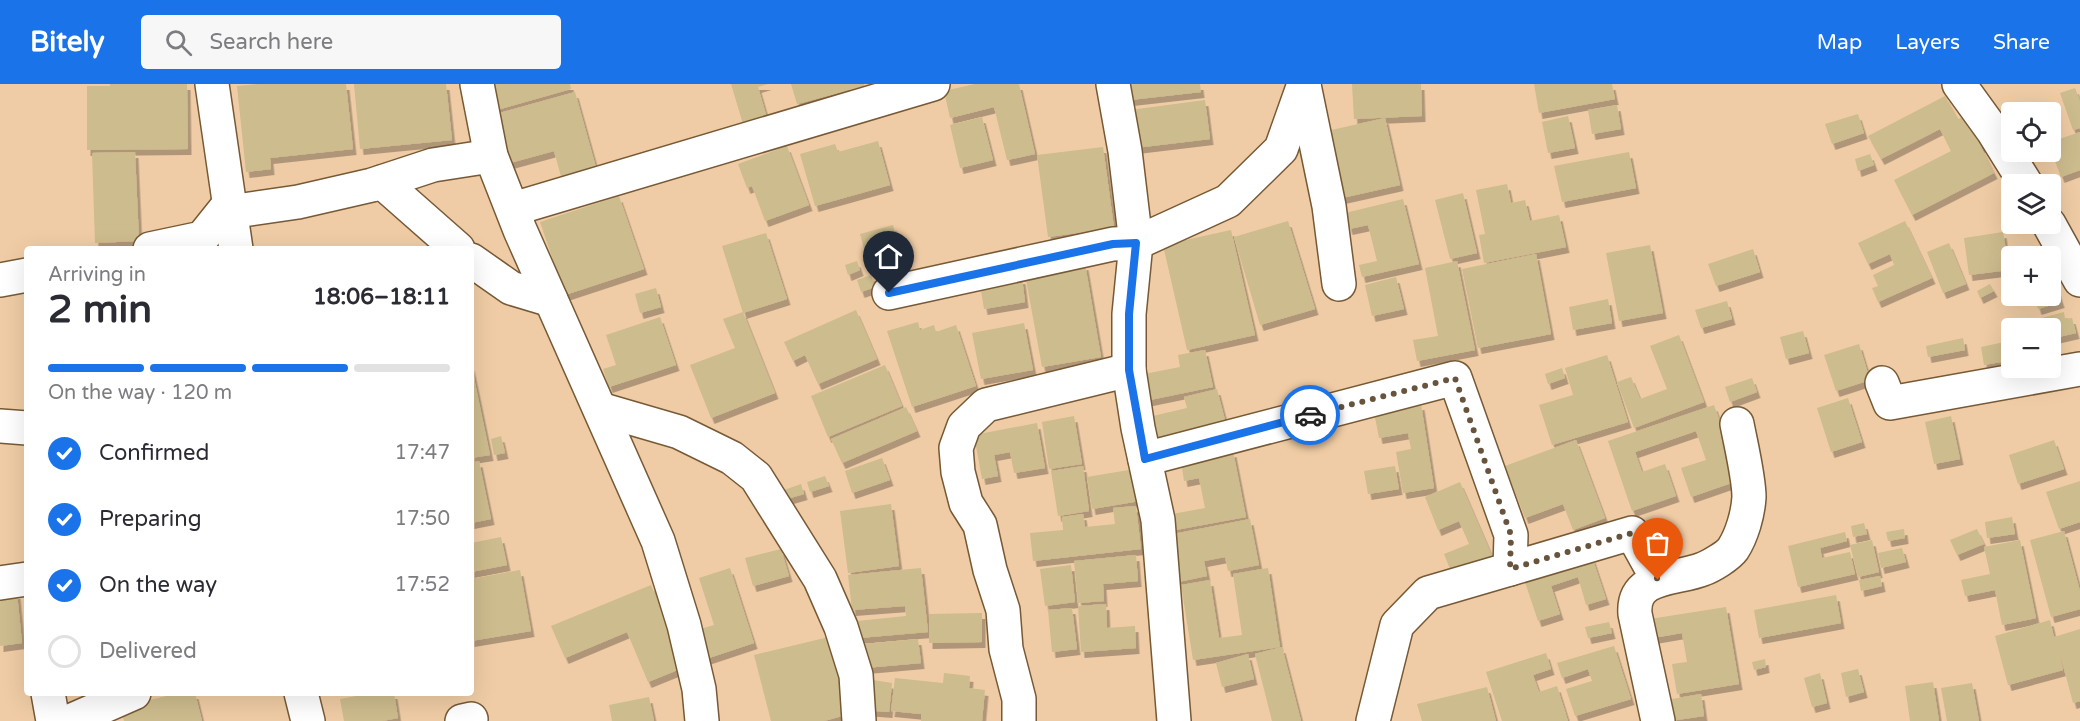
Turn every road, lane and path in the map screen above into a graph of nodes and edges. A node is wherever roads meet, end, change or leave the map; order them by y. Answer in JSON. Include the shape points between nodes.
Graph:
{"nodes":[{"id":1,"x":212,"y":84,"type":"edge"},
{"id":2,"x":477,"y":84,"type":"edge"},
{"id":3,"x":933,"y":84,"type":"edge"},
{"id":4,"x":1113,"y":84,"type":"edge"},
{"id":5,"x":1304,"y":84,"type":"edge"},
{"id":6,"x":1959,"y":84,"type":"edge"},
{"id":7,"x":491,"y":156,"type":"junction"},
{"id":8,"x":2020,"y":174,"type":"edge"},
{"id":9,"x":382,"y":182,"type":"junction"},
{"id":10,"x":230,"y":207,"type":"junction"},
{"id":11,"x":513,"y":209,"type":"junction"},
{"id":12,"x":2055,"y":234,"type":"edge"},
{"id":13,"x":1136,"y":243,"type":"junction"},
{"id":14,"x":164,"y":246,"type":"edge"},
{"id":15,"x":236,"y":246,"type":"edge"},
{"id":16,"x":455,"y":246,"type":"edge"},
{"id":17,"x":474,"y":262,"type":"edge"},
{"id":18,"x":24,"y":276,"type":"edge"},
{"id":19,"x":0,"y":280,"type":"edge"},
{"id":20,"x":2080,"y":280,"type":"edge"},
{"id":21,"x":1339,"y":284,"type":"dead end"},
{"id":22,"x":889,"y":293,"type":"dead end"},
{"id":23,"x":551,"y":300,"type":"junction"},
{"id":24,"x":2080,"y":369,"type":"edge"},
{"id":25,"x":1129,"y":370,"type":"junction"},
{"id":26,"x":1882,"y":383,"type":"dead end"},
{"id":27,"x":600,"y":409,"type":"junction"},
{"id":28,"x":1737,"y":424,"type":"dead end"},
{"id":29,"x":0,"y":426,"type":"edge"},
{"id":30,"x":24,"y":428,"type":"edge"},
{"id":31,"x":1145,"y":459,"type":"junction"},
{"id":32,"x":1510,"y":569,"type":"junction"},
{"id":33,"x":24,"y":579,"type":"edge"},
{"id":34,"x":1658,"y":580,"type":"junction"},
{"id":35,"x":0,"y":583,"type":"edge"},
{"id":36,"x":50,"y":696,"type":"edge"},
{"id":37,"x":127,"y":696,"type":"edge"},
{"id":38,"x":302,"y":696,"type":"edge"},
{"id":39,"x":70,"y":720,"type":"edge"},
{"id":40,"x":308,"y":721,"type":"edge"},
{"id":41,"x":702,"y":721,"type":"edge"},
{"id":42,"x":859,"y":721,"type":"edge"},
{"id":43,"x":1019,"y":721,"type":"edge"},
{"id":44,"x":1174,"y":721,"type":"edge"},
{"id":45,"x":1373,"y":721,"type":"edge"},
{"id":46,"x":1658,"y":721,"type":"edge"}],
"edges":[{"from":1,"to":10,"type":"street"},
{"from":2,"to":7,"type":"street"},
{"from":3,"to":11,"type":"street"},
{"from":4,"to":13,"type":"street"},
{"from":5,"to":13,"type":"street","via":[[1281,149],[1228,201]]},
{"from":5,"to":21,"type":"street","via":[[1329,206]]},
{"from":6,"to":8,"type":"street"},
{"from":7,"to":9,"type":"street","via":[[434,165]]},
{"from":7,"to":11,"type":"street"},
{"from":9,"to":10,"type":"street","via":[[298,202]]},
{"from":9,"to":16,"type":"street"},
{"from":10,"to":14,"type":"street","via":[[202,238]]},
{"from":10,"to":15,"type":"street"},
{"from":11,"to":23,"type":"street"},
{"from":12,"to":20,"type":"street"},
{"from":13,"to":22,"type":"street","via":[[1113,244]]},
{"from":13,"to":25,"type":"street","via":[[1129,314]]},
{"from":17,"to":23,"type":"street","via":[[511,288]]},
{"from":18,"to":19,"type":"street"},
{"from":23,"to":27,"type":"street"},
{"from":24,"to":26,"type":"street","via":[[1890,404]]},
{"from":25,"to":31,"type":"street"},
{"from":25,"to":43,"type":"street","via":[[986,405],[964,426],[956,448],[966,503],[980,525],[1003,610],[1006,649],[1019,699]]},
{"from":27,"to":41,"type":"street","via":[[658,541],[684,625]]},
{"from":27,"to":42,"type":"street","via":[[679,432],[732,458],[756,477],[820,579],[841,627],[856,675]]},
{"from":28,"to":34,"type":"street","via":[[1749,496],[1743,527],[1732,551],[1704,569]]},
{"from":29,"to":30,"type":"street"},
{"from":31,"to":32,"type":"street","via":[[1455,378],[1511,535]]},
{"from":31,"to":44,"type":"street","via":[[1158,520]]},
{"from":32,"to":34,"type":"street","via":[[1632,533]]},
{"from":32,"to":45,"type":"street","via":[[1428,593],[1397,625]]},
{"from":33,"to":35,"type":"street"},
{"from":34,"to":46,"type":"street","via":[[1641,590],[1634,604]]},
{"from":36,"to":39,"type":"street"},
{"from":37,"to":39,"type":"street"},
{"from":38,"to":40,"type":"street"}]}
